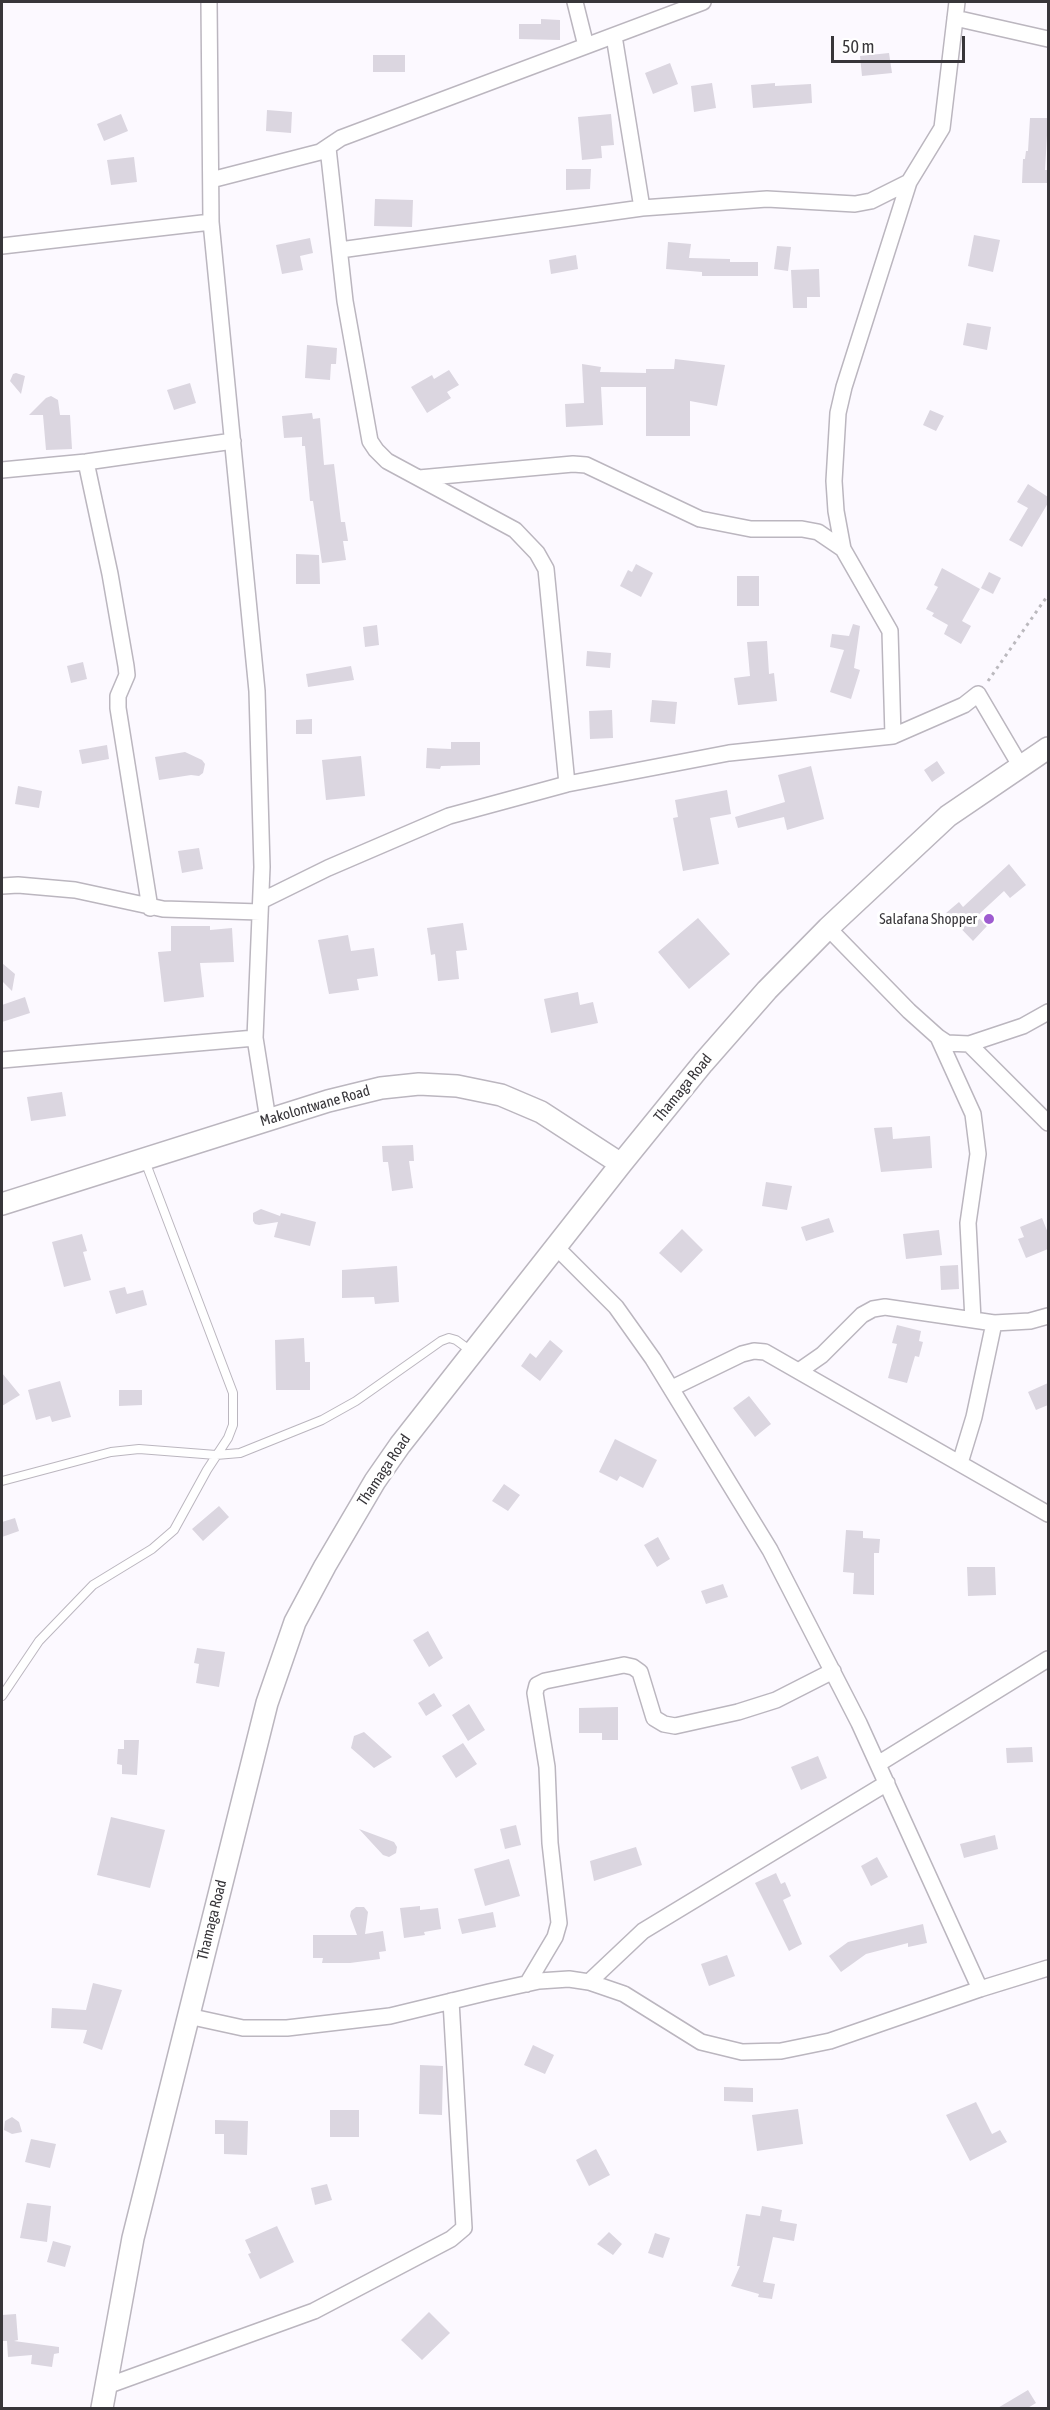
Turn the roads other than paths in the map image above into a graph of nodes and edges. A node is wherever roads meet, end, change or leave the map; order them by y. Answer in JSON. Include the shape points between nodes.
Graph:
{"nodes":[{"id":1,"x":209,"y":2,"type":"edge"},
{"id":2,"x":575,"y":2,"type":"edge"},
{"id":3,"x":703,"y":2,"type":"edge"},
{"id":4,"x":957,"y":2,"type":"edge"},
{"id":5,"x":955,"y":18,"type":"junction"},
{"id":6,"x":614,"y":36,"type":"junction"},
{"id":7,"x":1048,"y":39,"type":"edge"},
{"id":8,"x":586,"y":46,"type":"junction"},
{"id":9,"x":328,"y":148,"type":"junction"},
{"id":10,"x":211,"y":180,"type":"junction"},
{"id":11,"x":909,"y":182,"type":"junction"},
{"id":12,"x":642,"y":208,"type":"junction"},
{"id":13,"x":211,"y":222,"type":"junction"},
{"id":14,"x":2,"y":246,"type":"edge"},
{"id":15,"x":340,"y":250,"type":"junction"},
{"id":16,"x":233,"y":441,"type":"junction"},
{"id":17,"x":86,"y":462,"type":"junction"},
{"id":18,"x":2,"y":470,"type":"edge"},
{"id":19,"x":419,"y":478,"type":"junction"},
{"id":20,"x":843,"y":549,"type":"junction"},
{"id":21,"x":893,"y":736,"type":"junction"},
{"id":22,"x":1048,"y":748,"type":"edge"},
{"id":23,"x":1021,"y":767,"type":"junction"},
{"id":24,"x":567,"y":784,"type":"junction"},
{"id":25,"x":2,"y":886,"type":"edge"},
{"id":26,"x":261,"y":906,"type":"junction"},
{"id":27,"x":150,"y":908,"type":"junction"},
{"id":28,"x":828,"y":928,"type":"junction"},
{"id":29,"x":1048,"y":1012,"type":"edge"},
{"id":30,"x":938,"y":1037,"type":"junction"},
{"id":31,"x":255,"y":1038,"type":"junction"},
{"id":32,"x":969,"y":1044,"type":"junction"},
{"id":33,"x":2,"y":1060,"type":"edge"},
{"id":34,"x":268,"y":1120,"type":"junction"},
{"id":35,"x":1048,"y":1123,"type":"edge"},
{"id":36,"x":144,"y":1158,"type":"junction"},
{"id":37,"x":621,"y":1164,"type":"junction"},
{"id":38,"x":2,"y":1204,"type":"edge"},
{"id":39,"x":557,"y":1248,"type":"junction"},
{"id":40,"x":1048,"y":1316,"type":"edge"},
{"id":41,"x":973,"y":1320,"type":"junction"},
{"id":42,"x":994,"y":1323,"type":"junction"},
{"id":43,"x":473,"y":1353,"type":"junction"},
{"id":44,"x":799,"y":1371,"type":"junction"},
{"id":45,"x":672,"y":1388,"type":"junction"},
{"id":46,"x":216,"y":1455,"type":"junction"},
{"id":47,"x":960,"y":1463,"type":"junction"},
{"id":48,"x":2,"y":1481,"type":"edge"},
{"id":49,"x":1048,"y":1514,"type":"edge"},
{"id":50,"x":1048,"y":1659,"type":"edge"},
{"id":51,"x":832,"y":1671,"type":"junction"},
{"id":52,"x":2,"y":1696,"type":"edge"},
{"id":53,"x":878,"y":1764,"type":"junction"},
{"id":54,"x":887,"y":1783,"type":"junction"},
{"id":55,"x":1048,"y":1968,"type":"edge"},
{"id":56,"x":589,"y":1982,"type":"junction"},
{"id":57,"x":527,"y":1984,"type":"junction"},
{"id":58,"x":980,"y":1989,"type":"junction"},
{"id":59,"x":451,"y":2001,"type":"junction"},
{"id":60,"x":188,"y":2016,"type":"junction"},
{"id":61,"x":104,"y":2388,"type":"junction"},
{"id":62,"x":102,"y":2409,"type":"edge"}],
"edges":[{"from":1,"to":10,"type":"street"},
{"from":2,"to":8,"type":"street"},
{"from":3,"to":6,"type":"street"},
{"from":4,"to":5,"type":"street"},
{"from":5,"to":7,"type":"street"},
{"from":5,"to":11,"type":"street","via":[[942,128]]},
{"from":6,"to":8,"type":"street"},
{"from":6,"to":12,"type":"street"},
{"from":8,"to":9,"type":"street","via":[[341,138]]},
{"from":9,"to":10,"type":"street"},
{"from":9,"to":15,"type":"street"},
{"from":10,"to":13,"type":"street"},
{"from":11,"to":12,"type":"street","via":[[871,201],[855,204],[767,199]]},
{"from":11,"to":20,"type":"street","via":[[838,413],[834,481]]},
{"from":12,"to":15,"type":"street"},
{"from":13,"to":14,"type":"street"},
{"from":13,"to":16,"type":"street"},
{"from":15,"to":19,"type":"street","via":[[370,441],[387,461]]},
{"from":16,"to":17,"type":"street"},
{"from":16,"to":26,"type":"street","via":[[257,691]]},
{"from":17,"to":18,"type":"street"},
{"from":17,"to":27,"type":"street","via":[[126,666],[118,708]]},
{"from":19,"to":20,"type":"street","via":[[586,465],[700,519],[751,529],[818,532]]},
{"from":19,"to":24,"type":"street","via":[[515,530],[546,569]]},
{"from":20,"to":21,"type":"street","via":[[890,631]]},
{"from":21,"to":23,"type":"street","via":[[964,705],[978,694]]},
{"from":21,"to":24,"type":"street","via":[[729,753]]},
{"from":22,"to":23,"type":"main road","name":"Thamaga Road"},
{"from":23,"to":28,"type":"main road","name":"Thamaga Road","via":[[948,816]]},
{"from":24,"to":26,"type":"street","via":[[449,816],[328,868]]},
{"from":25,"to":27,"type":"street","via":[[75,890]]},
{"from":26,"to":27,"type":"street"},
{"from":26,"to":31,"type":"street"},
{"from":28,"to":30,"type":"street"},
{"from":28,"to":37,"type":"main road","name":"Thamaga Road","via":[[767,990]]},
{"from":29,"to":32,"type":"street","via":[[1023,1026]]},
{"from":30,"to":32,"type":"street","via":[[956,1045]]},
{"from":30,"to":41,"type":"street","via":[[973,1114],[977,1144],[977,1171],[968,1223]]},
{"from":31,"to":33,"type":"street"},
{"from":31,"to":34,"type":"street"},
{"from":32,"to":35,"type":"street"},
{"from":34,"to":36,"type":"main road","name":"Makolontwane Road"},
{"from":34,"to":37,"type":"main road","name":"Makolontwane Road","via":[[381,1088],[457,1086],[501,1095],[541,1112]]},
{"from":36,"to":38,"type":"main road","name":"Makolontwane Road"},
{"from":36,"to":46,"type":"lane","via":[[233,1393],[233,1425]]},
{"from":37,"to":39,"type":"main road","name":"Thamaga Road"},
{"from":39,"to":43,"type":"main road","name":"Thamaga Road"},
{"from":39,"to":45,"type":"street","via":[[616,1307]]},
{"from":40,"to":42,"type":"street"},
{"from":41,"to":42,"type":"street"},
{"from":41,"to":44,"type":"street","via":[[885,1307],[873,1309],[862,1314],[822,1355]]},
{"from":42,"to":47,"type":"street"},
{"from":43,"to":46,"type":"lane","via":[[456,1340],[441,1341],[322,1420],[240,1453]]},
{"from":43,"to":60,"type":"main road","name":"Thamaga Road","via":[[375,1480],[295,1623],[267,1703]]},
{"from":44,"to":45,"type":"street","via":[[765,1352],[754,1351]]},
{"from":44,"to":47,"type":"street"},
{"from":45,"to":51,"type":"street","via":[[770,1550]]},
{"from":46,"to":48,"type":"lane","via":[[140,1449],[111,1452]]},
{"from":46,"to":52,"type":"lane","via":[[174,1530],[152,1549],[93,1585],[39,1641]]},
{"from":47,"to":49,"type":"street"},
{"from":50,"to":53,"type":"street"},
{"from":51,"to":53,"type":"street"},
{"from":51,"to":57,"type":"street","via":[[776,1700],[675,1726],[654,1718],[640,1672],[633,1667],[624,1665],[537,1685],[559,1923]]},
{"from":53,"to":54,"type":"street"},
{"from":54,"to":56,"type":"street","via":[[643,1931]]},
{"from":54,"to":58,"type":"street"},
{"from":55,"to":58,"type":"street"},
{"from":56,"to":57,"type":"street","via":[[569,1979]]},
{"from":56,"to":58,"type":"street","via":[[624,1994],[701,2042],[742,2052],[781,2051],[830,2041]]},
{"from":57,"to":59,"type":"street"},
{"from":59,"to":60,"type":"street","via":[[390,2016],[287,2028],[243,2028]]},
{"from":59,"to":61,"type":"street","via":[[464,2228],[451,2239],[314,2311]]},
{"from":60,"to":61,"type":"main road","name":"Thamaga Road","via":[[133,2238]]},
{"from":61,"to":62,"type":"main road","name":"Thamaga Road"}]}
